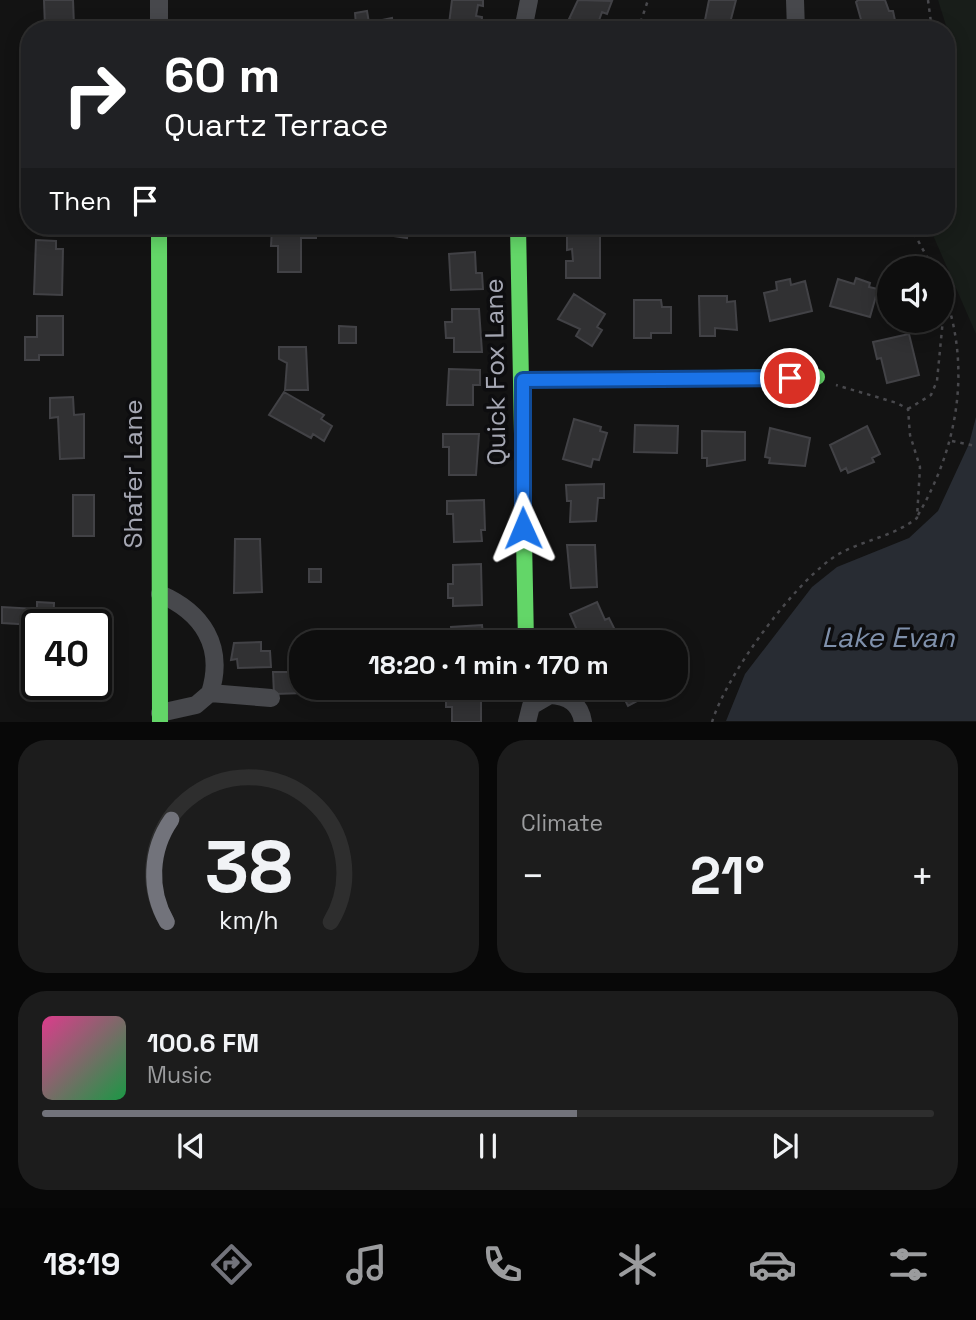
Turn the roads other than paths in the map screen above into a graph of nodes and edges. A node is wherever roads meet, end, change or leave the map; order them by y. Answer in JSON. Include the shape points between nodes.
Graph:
{"nodes":[{"id":1,"x":159,"y":0,"type":"edge"},
{"id":2,"x":529,"y":0,"type":"edge"},
{"id":3,"x":795,"y":0,"type":"edge"},
{"id":4,"x":159,"y":21,"type":"edge"},
{"id":5,"x":525,"y":21,"type":"edge"},
{"id":6,"x":796,"y":21,"type":"edge"},
{"id":7,"x":159,"y":235,"type":"edge"},
{"id":8,"x":518,"y":235,"type":"edge"},
{"id":9,"x":817,"y":377,"type":"road end"},
{"id":10,"x":523,"y":380,"type":"junction"},
{"id":11,"x":160,"y":594,"type":"junction"},
{"id":12,"x":526,"y":630,"type":"edge"},
{"id":13,"x":209,"y":693,"type":"junction"},
{"id":14,"x":271,"y":698,"type":"dead end"},
{"id":15,"x":534,"y":700,"type":"edge"},
{"id":16,"x":572,"y":700,"type":"edge"},
{"id":17,"x":160,"y":717,"type":"edge"},
{"id":18,"x":527,"y":722,"type":"edge"},
{"id":19,"x":583,"y":722,"type":"edge"}],
"edges":[{"from":1,"to":4,"type":"street"},
{"from":2,"to":5,"type":"street"},
{"from":3,"to":6,"type":"street"},
{"from":7,"to":11,"type":"street","name":"Shafer Lane"},
{"from":8,"to":10,"type":"street","name":"Quick Fox Lane"},
{"from":9,"to":10,"type":"street"},
{"from":10,"to":12,"type":"street","name":"Quick Fox Lane"},
{"from":11,"to":13,"type":"street","via":[[189,609],[208,637],[214,665]]},
{"from":11,"to":17,"type":"street","name":"Shafer Lane"},
{"from":13,"to":14,"type":"street"},
{"from":13,"to":17,"type":"street","via":[[196,705]]},
{"from":15,"to":18,"type":"street"},
{"from":16,"to":19,"type":"street"}]}
